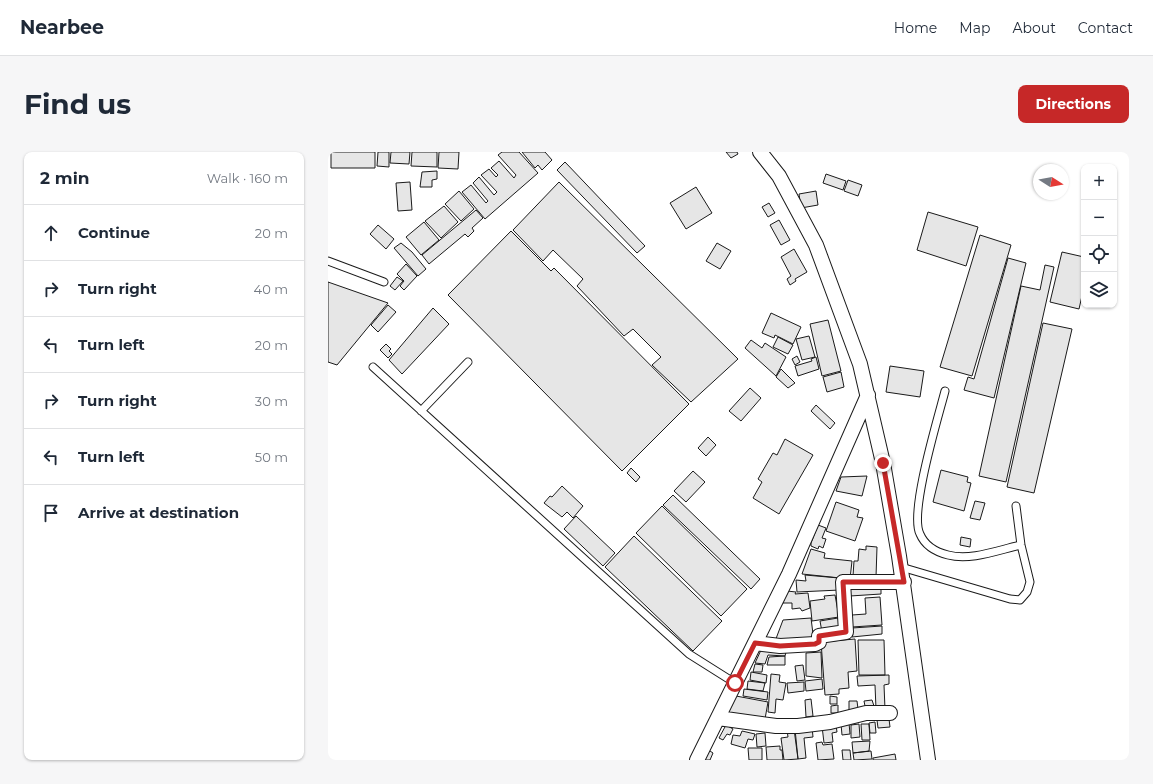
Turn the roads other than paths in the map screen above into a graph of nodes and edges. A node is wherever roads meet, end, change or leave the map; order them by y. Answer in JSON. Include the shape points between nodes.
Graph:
{"nodes":[{"id":1,"x":760,"y":152,"type":"edge"},
{"id":2,"x":328,"y":261,"type":"edge"},
{"id":3,"x":384,"y":282,"type":"dead end"},
{"id":4,"x":468,"y":362,"type":"dead end"},
{"id":5,"x":373,"y":367,"type":"dead end"},
{"id":6,"x":945,"y":391,"type":"dead end"},
{"id":7,"x":868,"y":395,"type":"junction"},
{"id":8,"x":421,"y":411,"type":"junction"},
{"id":9,"x":1016,"y":506,"type":"dead end"},
{"id":10,"x":1020,"y":545,"type":"junction"},
{"id":11,"x":901,"y":567,"type":"junction"},
{"id":12,"x":904,"y":582,"type":"junction"},
{"id":13,"x":755,"y":643,"type":"junction"},
{"id":14,"x":735,"y":683,"type":"junction"},
{"id":15,"x":890,"y":713,"type":"dead end"},
{"id":16,"x":718,"y":718,"type":"junction"},
{"id":17,"x":697,"y":760,"type":"edge"},
{"id":18,"x":928,"y":760,"type":"edge"}],
"edges":[{"from":1,"to":7,"type":"street","via":[[778,176],[816,245],[860,364]]},
{"from":2,"to":3,"type":"lane"},
{"from":4,"to":8,"type":"lane"},
{"from":5,"to":8,"type":"lane"},
{"from":6,"to":10,"type":"lane","via":[[917,514],[919,534],[933,550],[950,556],[973,556]]},
{"from":7,"to":11,"type":"street"},
{"from":7,"to":13,"type":"street","via":[[789,574]]},
{"from":8,"to":14,"type":"lane","via":[[689,654]]},
{"from":9,"to":10,"type":"lane"},
{"from":10,"to":11,"type":"lane","via":[[1030,582],[1027,592],[1020,600]]},
{"from":11,"to":12,"type":"street"},
{"from":12,"to":13,"type":"street","via":[[843,582],[846,632],[819,636],[819,642],[815,644],[780,646]]},
{"from":12,"to":18,"type":"street","via":[[911,649]]},
{"from":13,"to":14,"type":"street"},
{"from":14,"to":16,"type":"street"},
{"from":15,"to":16,"type":"street","via":[[866,713],[830,722],[798,726],[776,726]]},
{"from":16,"to":17,"type":"street"}]}
